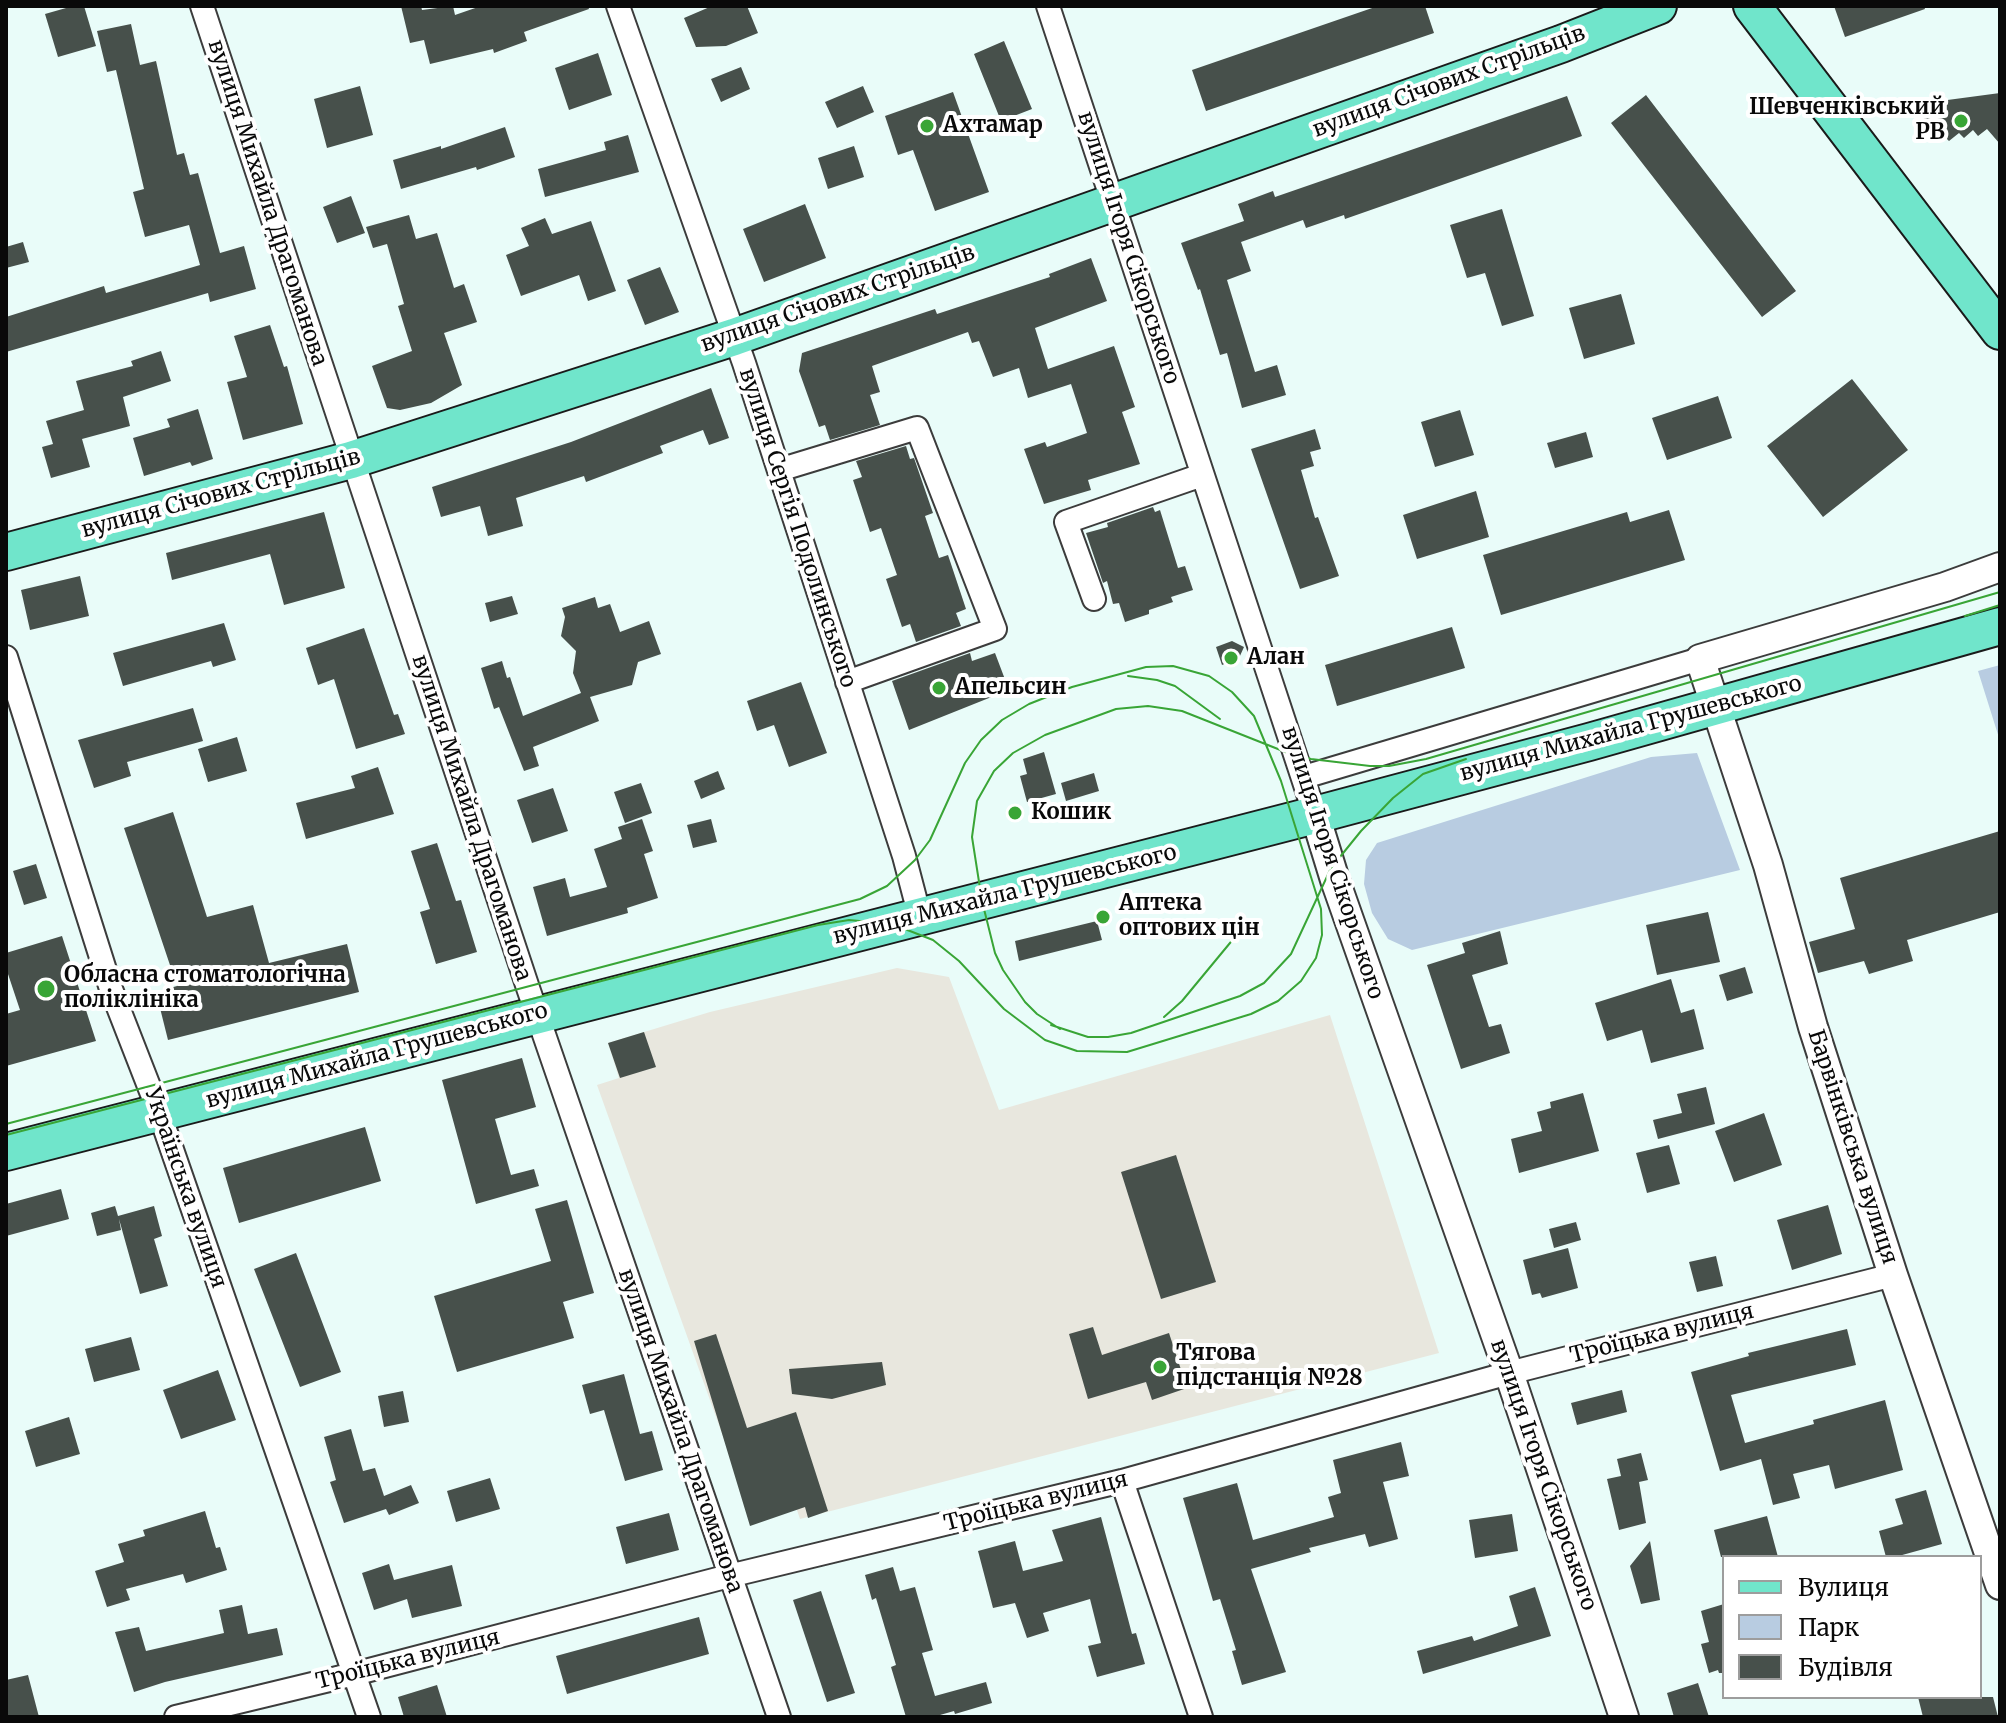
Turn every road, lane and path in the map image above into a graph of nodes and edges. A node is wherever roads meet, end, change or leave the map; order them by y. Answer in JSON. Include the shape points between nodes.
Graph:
{"nodes":[{"id":1,"x":202,"y":6,"type":"edge"},
{"id":2,"x":618,"y":6,"type":"edge"},
{"id":3,"x":1048,"y":6,"type":"edge"},
{"id":4,"x":1658,"y":6,"type":"edge"},
{"id":5,"x":1752,"y":6,"type":"edge"},
{"id":6,"x":1114,"y":201,"type":"junction"},
{"id":7,"x":2000,"y":331,"type":"edge"},
{"id":8,"x":734,"y":337,"type":"junction"},
{"id":9,"x":351,"y":460,"type":"junction"},
{"id":10,"x":779,"y":470,"type":"junction"},
{"id":11,"x":1202,"y":475,"type":"junction"},
{"id":12,"x":6,"y":552,"type":"edge"},
{"id":13,"x":2000,"y":567,"type":"edge"},
{"id":14,"x":1094,"y":599,"type":"dead end"},
{"id":15,"x":2000,"y":626,"type":"edge"},
{"id":16,"x":6,"y":657,"type":"edge"},
{"id":17,"x":1700,"y":659,"type":"junction"},
{"id":18,"x":847,"y":682,"type":"junction"},
{"id":19,"x":1714,"y":706,"type":"junction"},
{"id":20,"x":1304,"y":777,"type":"junction"},
{"id":21,"x":1315,"y":815,"type":"junction"},
{"id":22,"x":920,"y":917,"type":"junction"},
{"id":23,"x":537,"y":1014,"type":"junction"},
{"id":24,"x":159,"y":1112,"type":"junction"},
{"id":25,"x":6,"y":1152,"type":"edge"},
{"id":26,"x":1893,"y":1275,"type":"junction"},
{"id":27,"x":1509,"y":1373,"type":"junction"},
{"id":28,"x":1122,"y":1481,"type":"junction"},
{"id":29,"x":729,"y":1576,"type":"junction"},
{"id":30,"x":2000,"y":1585,"type":"edge"},
{"id":31,"x":354,"y":1674,"type":"junction"},
{"id":32,"x":176,"y":1717,"type":"edge"},
{"id":33,"x":369,"y":1717,"type":"edge"},
{"id":34,"x":779,"y":1717,"type":"edge"},
{"id":35,"x":1201,"y":1717,"type":"edge"},
{"id":36,"x":1624,"y":1717,"type":"edge"}],
"edges":[{"from":1,"to":9,"type":"street","name":"вулиця Михайла Драгоманова"},
{"from":2,"to":8,"type":"street","name":"вулиця Сергія Подолинського"},
{"from":3,"to":6,"type":"street","name":"вулиця Ігоря Сікорського"},
{"from":4,"to":6,"type":"main road","name":"вулиця Січових Стрільців"},
{"from":5,"to":7,"type":"main road"},
{"from":6,"to":8,"type":"main road","name":"вулиця Січових Стрільців"},
{"from":6,"to":11,"type":"street","name":"вулиця Ігоря Сікорського"},
{"from":8,"to":9,"type":"main road","name":"вулиця Січових Стрільців"},
{"from":8,"to":10,"type":"street","name":"вулиця Сергія Подолинського"},
{"from":9,"to":12,"type":"main road","name":"вулиця Січових Стрільців"},
{"from":9,"to":23,"type":"street","name":"вулиця Михайла Драгоманова"},
{"from":10,"to":18,"type":"street","name":"вулиця Сергія Подолинського"},
{"from":10,"to":18,"type":"street","via":[[917,428],[995,629]]},
{"from":11,"to":14,"type":"street","via":[[1066,522]]},
{"from":11,"to":20,"type":"street","name":"вулиця Ігоря Сікорського"},
{"from":13,"to":17,"type":"street","name":"вулиця Михайла Грушевського"},
{"from":15,"to":19,"type":"main road","name":"вулиця Михайла Грушевського"},
{"from":16,"to":24,"type":"street","name":"Українська вулиця","via":[[111,989]]},
{"from":17,"to":19,"type":"street","name":"Барвінківська вулиця"},
{"from":17,"to":20,"type":"street","name":"вулиця Михайла Грушевського"},
{"from":18,"to":22,"type":"street","name":"вулиця Сергія Подолинського"},
{"from":19,"to":21,"type":"main road","name":"вулиця Михайла Грушевського"},
{"from":19,"to":26,"type":"street","name":"Барвінківська вулиця"},
{"from":20,"to":21,"type":"street","name":"вулиця Ігоря Сікорського"},
{"from":21,"to":22,"type":"main road","name":"вулиця Михайла Грушевського"},
{"from":21,"to":27,"type":"street","name":"вулиця Ігоря Сікорського"},
{"from":22,"to":23,"type":"main road","name":"вулиця Михайла Грушевського"},
{"from":23,"to":24,"type":"main road","name":"вулиця Михайла Грушевського"},
{"from":23,"to":29,"type":"street","name":"вулиця Михайла Драгоманова"},
{"from":24,"to":25,"type":"main road","name":"вулиця Михайла Грушевського"},
{"from":24,"to":31,"type":"street","name":"Українська вулиця"},
{"from":26,"to":27,"type":"street","name":"Троїцька вулиця"},
{"from":26,"to":30,"type":"street","name":"Барвінківська вулиця"},
{"from":27,"to":28,"type":"street","name":"Троїцька вулиця"},
{"from":27,"to":36,"type":"street","name":"вулиця Ігоря Сікорського"},
{"from":28,"to":29,"type":"street","name":"Троїцька вулиця"},
{"from":28,"to":35,"type":"street"},
{"from":29,"to":31,"type":"street","name":"Троїцька вулиця"},
{"from":29,"to":34,"type":"street","name":"вулиця Михайла Драгоманова"},
{"from":31,"to":32,"type":"street","name":"Троїцька вулиця"},
{"from":31,"to":33,"type":"street","name":"Українська вулиця"}]}
